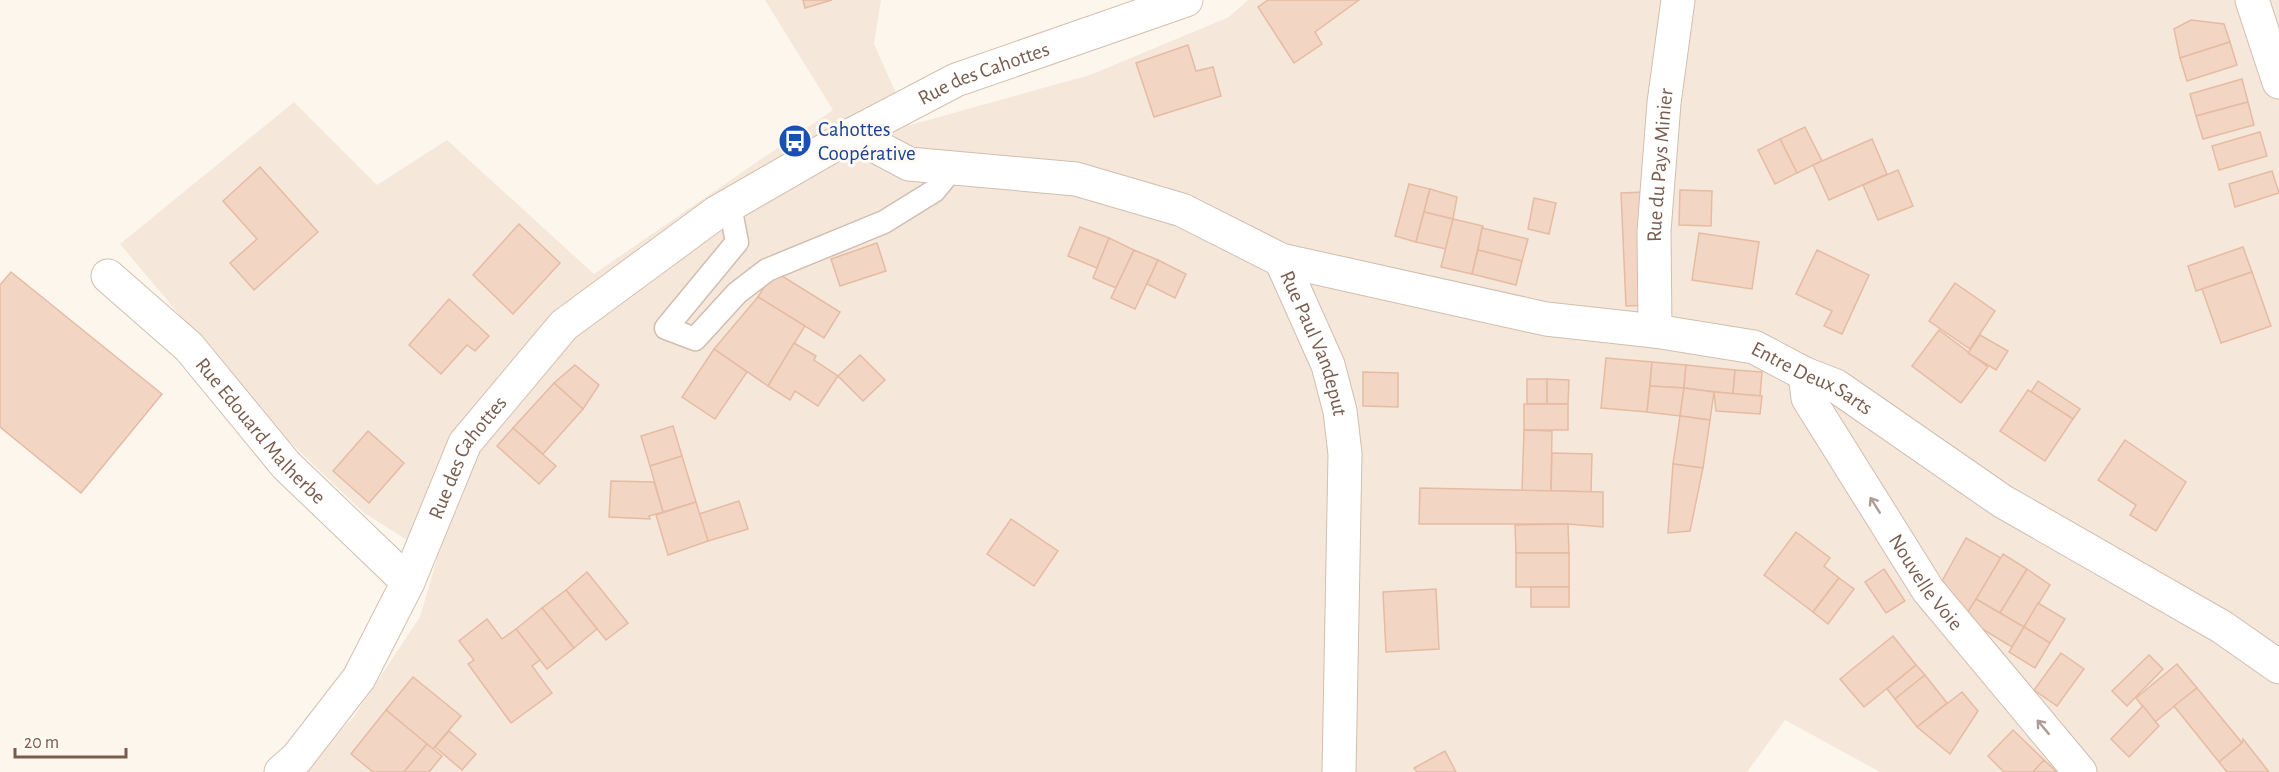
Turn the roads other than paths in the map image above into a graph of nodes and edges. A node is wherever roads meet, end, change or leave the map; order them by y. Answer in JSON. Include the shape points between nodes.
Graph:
{"nodes":[{"id":1,"x":1186,"y":0,"type":"edge"},
{"id":2,"x":1678,"y":0,"type":"edge"},
{"id":3,"x":2252,"y":0,"type":"edge"},
{"id":4,"x":2279,"y":82,"type":"edge"},
{"id":5,"x":853,"y":134,"type":"junction"},
{"id":6,"x":953,"y":168,"type":"junction"},
{"id":7,"x":730,"y":206,"type":"junction"},
{"id":8,"x":1281,"y":261,"type":"junction"},
{"id":9,"x":106,"y":283,"type":"dead end"},
{"id":10,"x":1655,"y":331,"type":"junction"},
{"id":11,"x":1804,"y":374,"type":"junction"},
{"id":12,"x":408,"y":582,"type":"junction"},
{"id":13,"x":2279,"y":667,"type":"edge"},
{"id":14,"x":281,"y":772,"type":"edge"},
{"id":15,"x":1340,"y":772,"type":"edge"},
{"id":16,"x":2080,"y":772,"type":"edge"}],
"edges":[{"from":1,"to":5,"type":"street","name":"Rue des Cahottes","via":[[956,80]]},
{"from":2,"to":10,"type":"street","name":"Rue du Pays Minier","via":[[1664,103],[1654,231]]},
{"from":3,"to":4,"type":"street"},
{"from":5,"to":6,"type":"street","name":"Rue Paul Vandeput","via":[[909,164]]},
{"from":5,"to":7,"type":"street","name":"Rue des Cahottes"},
{"from":6,"to":7,"type":"lane","via":[[933,190],[884,222],[767,270],[737,293],[694,339],[666,328],[737,242]]},
{"from":6,"to":8,"type":"street","name":"Rue Paul Vandeput","via":[[1076,179],[1182,210]]},
{"from":7,"to":12,"type":"street","name":"Rue des Cahottes","via":[[564,325],[465,443]]},
{"from":8,"to":10,"type":"street","name":"Entre Deux Sarts","via":[[1546,319]]},
{"from":8,"to":15,"type":"street","name":"Rue Paul Vandeput","via":[[1328,365],[1344,443]]},
{"from":9,"to":12,"type":"street","name":"Rue Edouard Malherbe","via":[[189,347],[286,465]]},
{"from":10,"to":11,"type":"street","name":"Entre Deux Sarts","via":[[1754,347]]},
{"from":11,"to":13,"type":"street","name":"Entre Deux Sarts","via":[[1836,386],[2002,501],[2222,627]]},
{"from":16,"to":11,"type":"street","name":"Nouvelle Voie","one_way":true,"via":[[1928,590],[1808,398]]},
{"from":12,"to":14,"type":"street","name":"Rue des Cahottes","via":[[359,678],[297,758]]}]}
